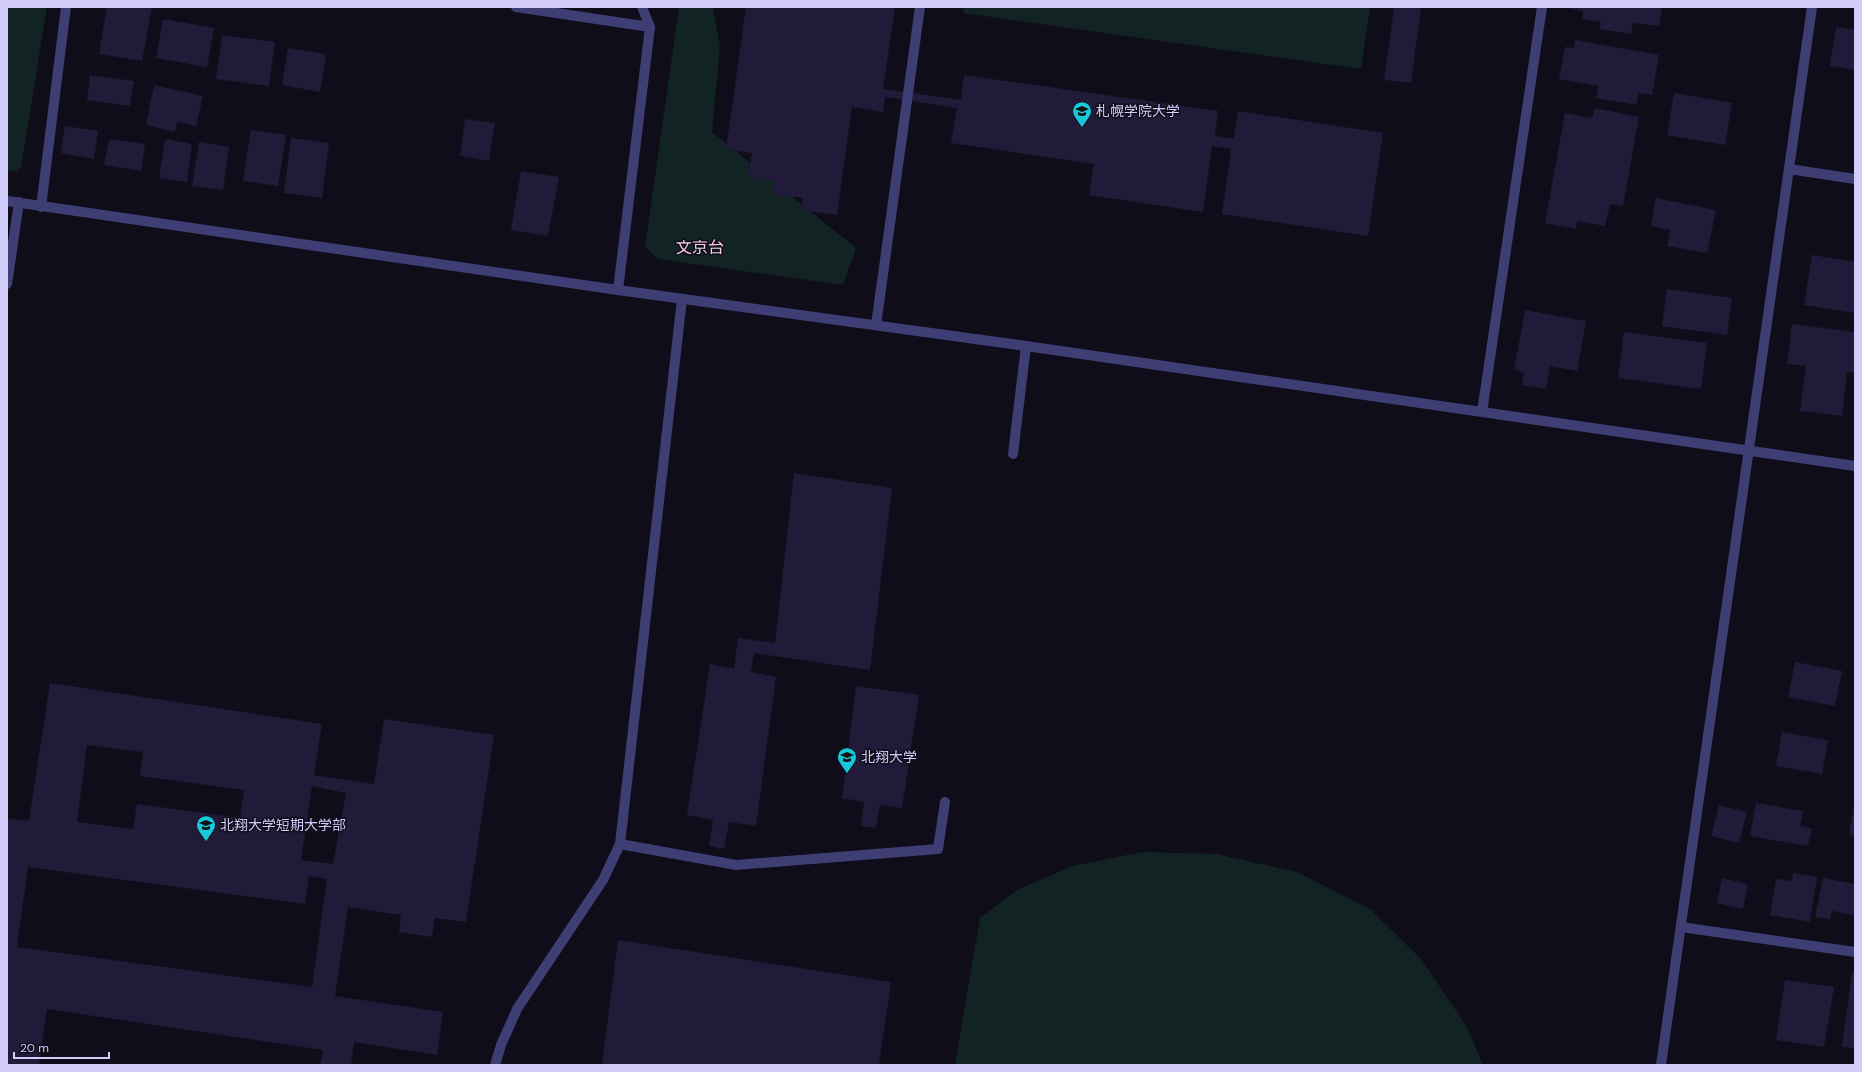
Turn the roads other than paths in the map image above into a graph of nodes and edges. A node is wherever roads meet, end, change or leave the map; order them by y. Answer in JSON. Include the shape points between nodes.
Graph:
{"nodes":[{"id":1,"x":66,"y":7,"type":"edge"},
{"id":2,"x":516,"y":7,"type":"edge"},
{"id":3,"x":642,"y":7,"type":"edge"},
{"id":4,"x":920,"y":7,"type":"edge"},
{"id":5,"x":1542,"y":7,"type":"edge"},
{"id":6,"x":1812,"y":7,"type":"edge"},
{"id":7,"x":650,"y":27,"type":"junction"},
{"id":8,"x":1789,"y":169,"type":"junction"},
{"id":9,"x":1855,"y":179,"type":"edge"},
{"id":10,"x":7,"y":201,"type":"edge"},
{"id":11,"x":19,"y":202,"type":"junction"},
{"id":12,"x":41,"y":207,"type":"junction"},
{"id":13,"x":7,"y":284,"type":"edge"},
{"id":14,"x":618,"y":290,"type":"junction"},
{"id":15,"x":682,"y":299,"type":"junction"},
{"id":16,"x":876,"y":325,"type":"junction"},
{"id":17,"x":1026,"y":346,"type":"junction"},
{"id":18,"x":1482,"y":412,"type":"junction"},
{"id":19,"x":1749,"y":451,"type":"junction"},
{"id":20,"x":1013,"y":454,"type":"dead end"},
{"id":21,"x":1855,"y":466,"type":"edge"},
{"id":22,"x":945,"y":802,"type":"dead end"},
{"id":23,"x":620,"y":844,"type":"junction"},
{"id":24,"x":1681,"y":926,"type":"junction"},
{"id":25,"x":1855,"y":952,"type":"edge"},
{"id":26,"x":495,"y":1065,"type":"edge"},
{"id":27,"x":1661,"y":1065,"type":"edge"}],
"edges":[{"from":1,"to":12,"type":"street"},
{"from":2,"to":7,"type":"street"},
{"from":3,"to":7,"type":"street"},
{"from":4,"to":16,"type":"street"},
{"from":5,"to":18,"type":"street"},
{"from":6,"to":8,"type":"street"},
{"from":7,"to":14,"type":"street"},
{"from":8,"to":9,"type":"street"},
{"from":8,"to":19,"type":"street"},
{"from":10,"to":11,"type":"street"},
{"from":11,"to":12,"type":"street"},
{"from":11,"to":13,"type":"street"},
{"from":12,"to":14,"type":"street"},
{"from":14,"to":15,"type":"street"},
{"from":15,"to":16,"type":"street"},
{"from":15,"to":23,"type":"street"},
{"from":16,"to":17,"type":"street"},
{"from":17,"to":18,"type":"street"},
{"from":17,"to":20,"type":"street"},
{"from":18,"to":19,"type":"street"},
{"from":19,"to":21,"type":"street"},
{"from":19,"to":24,"type":"street"},
{"from":22,"to":23,"type":"street","via":[[938,849],[736,865]]},
{"from":23,"to":26,"type":"street","via":[[603,880],[517,1009],[500,1045]]},
{"from":24,"to":25,"type":"street"},
{"from":24,"to":27,"type":"street"}]}
